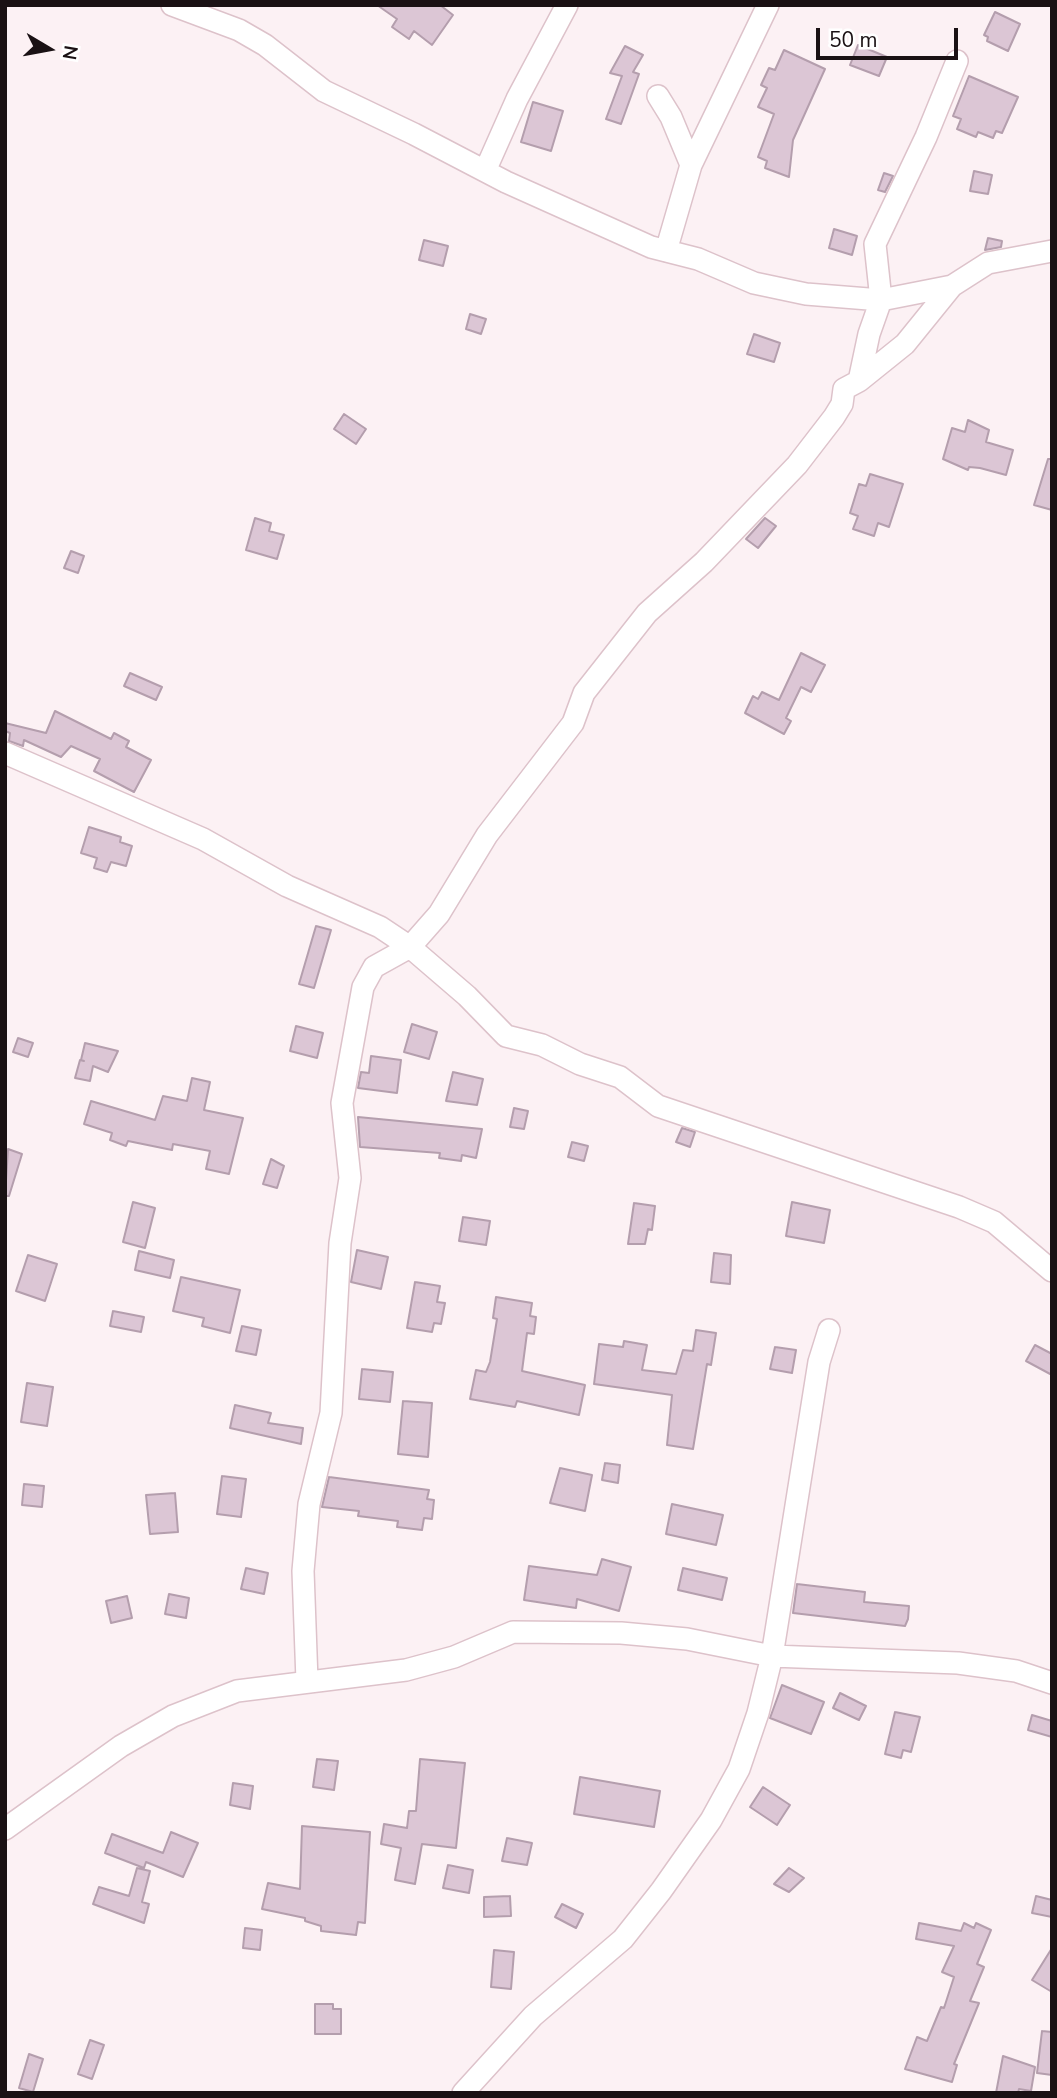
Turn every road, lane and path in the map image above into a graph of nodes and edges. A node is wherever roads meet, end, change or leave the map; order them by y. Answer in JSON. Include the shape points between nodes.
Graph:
{"nodes":[{"id":1,"x":172,"y":5,"type":"edge"},
{"id":2,"x":567,"y":5,"type":"edge"},
{"id":3,"x":768,"y":5,"type":"edge"},
{"id":4,"x":957,"y":61,"type":"dead end"},
{"id":5,"x":658,"y":96,"type":"dead end"},
{"id":6,"x":691,"y":164,"type":"junction"},
{"id":7,"x":485,"y":171,"type":"junction"},
{"id":8,"x":666,"y":251,"type":"junction"},
{"id":9,"x":1052,"y":251,"type":"edge"},
{"id":10,"x":952,"y":286,"type":"junction"},
{"id":11,"x":881,"y":300,"type":"junction"},
{"id":12,"x":859,"y":381,"type":"junction"},
{"id":13,"x":5,"y":753,"type":"edge"},
{"id":14,"x":410,"y":947,"type":"junction"},
{"id":15,"x":1052,"y":1271,"type":"edge"},
{"id":16,"x":829,"y":1330,"type":"dead end"},
{"id":17,"x":772,"y":1656,"type":"junction"},
{"id":18,"x":307,"y":1681,"type":"junction"},
{"id":19,"x":1052,"y":1683,"type":"edge"},
{"id":20,"x":5,"y":1829,"type":"edge"},
{"id":21,"x":464,"y":2093,"type":"edge"}],
"edges":[{"from":1,"to":7,"type":"street","via":[[239,30],[324,91]]},
{"from":2,"to":7,"type":"street"},
{"from":3,"to":6,"type":"street"},
{"from":4,"to":11,"type":"street","via":[[875,244]]},
{"from":5,"to":6,"type":"street"},
{"from":6,"to":8,"type":"street"},
{"from":7,"to":8,"type":"street"},
{"from":8,"to":11,"type":"street","via":[[754,283],[806,294]]},
{"from":9,"to":10,"type":"street","via":[[988,262]]},
{"from":10,"to":11,"type":"street"},
{"from":10,"to":12,"type":"street","via":[[905,344]]},
{"from":11,"to":12,"type":"street"},
{"from":12,"to":14,"type":"street","via":[[844,389],[834,417],[797,465],[704,562],[647,613],[613,655],[584,693],[573,723],[486,835],[439,914]]},
{"from":13,"to":14,"type":"street","via":[[203,839],[287,886],[380,927]]},
{"from":14,"to":15,"type":"street","via":[[506,1036],[542,1045],[620,1077],[658,1106],[994,1222]]},
{"from":14,"to":18,"type":"street","via":[[374,967],[363,987],[342,1103],[350,1189],[340,1243],[331,1413],[308,1517],[303,1572]]},
{"from":16,"to":17,"type":"street","via":[[819,1362]]},
{"from":17,"to":18,"type":"street","via":[[687,1639],[513,1632],[454,1657],[395,1673]]},
{"from":17,"to":19,"type":"street","via":[[958,1663],[1016,1671]]},
{"from":17,"to":21,"type":"street","via":[[739,1769],[711,1820],[661,1891],[623,1939],[533,2016]]},
{"from":18,"to":20,"type":"street","via":[[237,1691],[173,1716],[121,1746]]}]}
